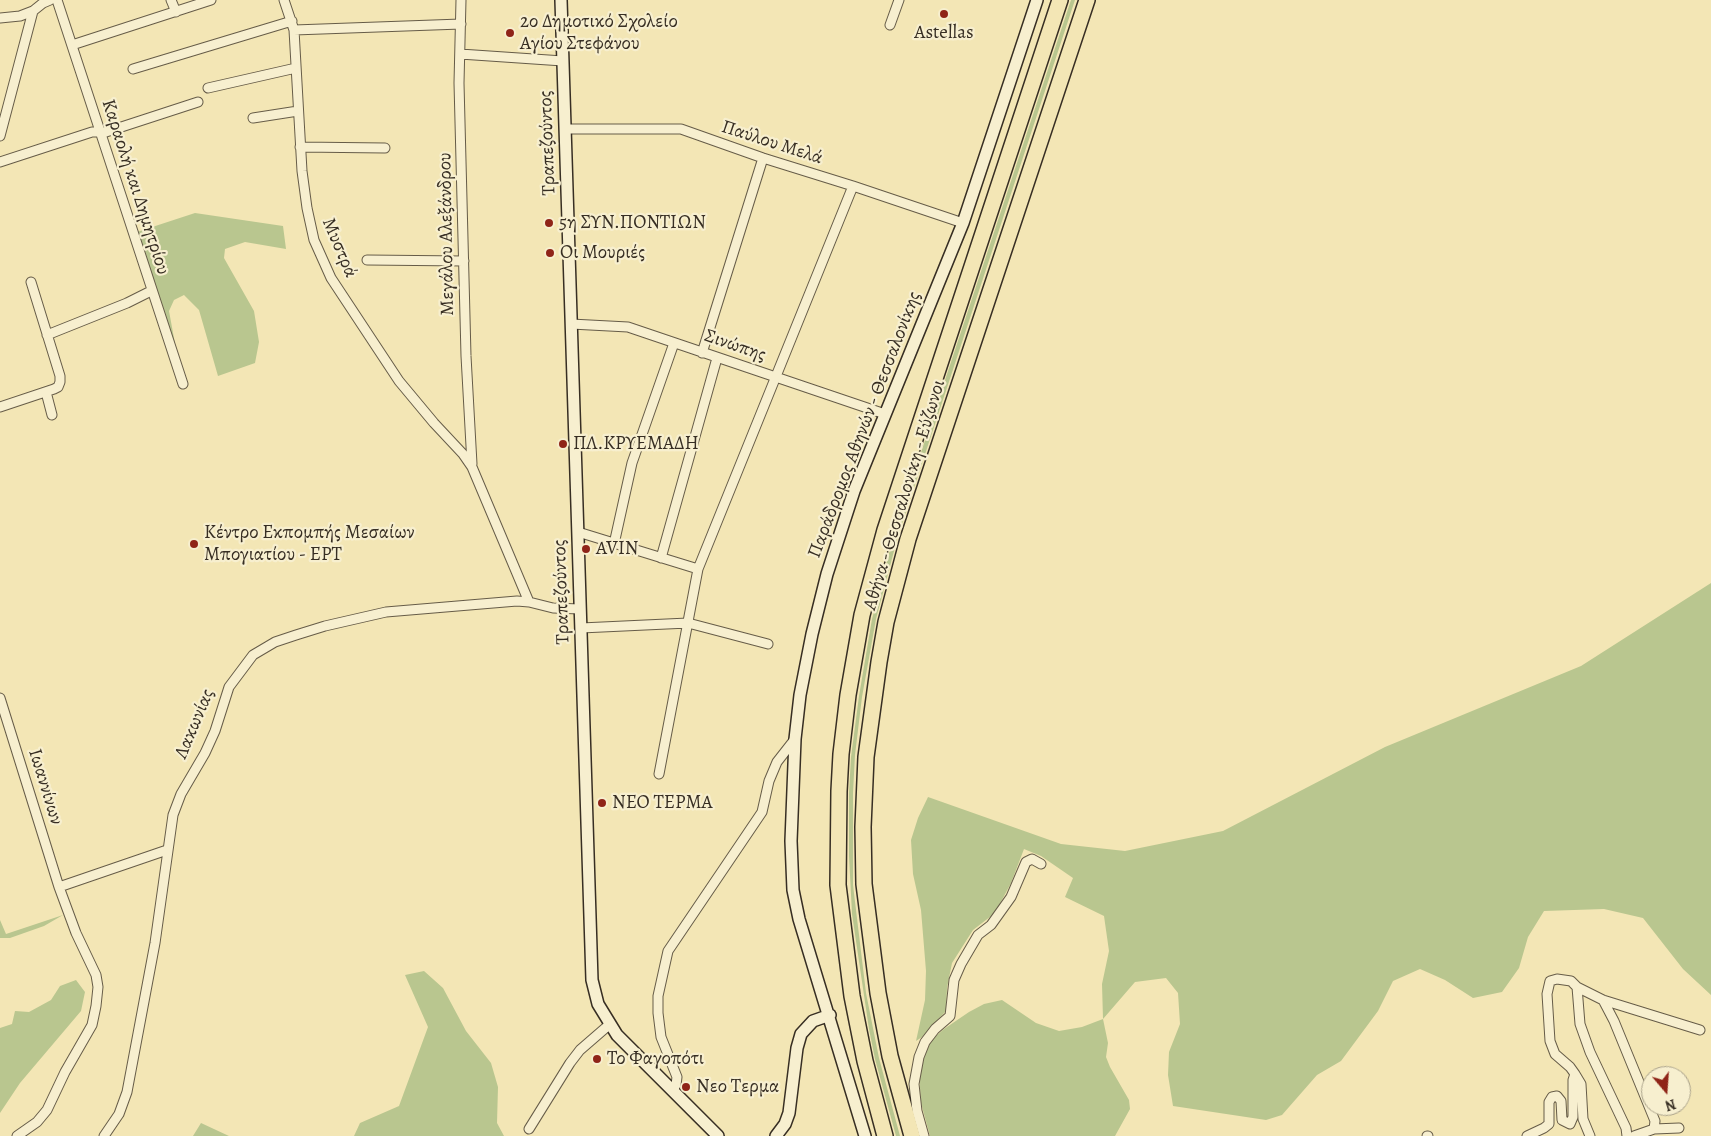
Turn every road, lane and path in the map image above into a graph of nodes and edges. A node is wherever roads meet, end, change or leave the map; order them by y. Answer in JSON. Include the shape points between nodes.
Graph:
{"nodes":[{"id":1,"x":50,"y":0,"type":"edge"},
{"id":2,"x":57,"y":0,"type":"edge"},
{"id":3,"x":171,"y":0,"type":"edge"},
{"id":4,"x":211,"y":0,"type":"edge"},
{"id":5,"x":284,"y":0,"type":"edge"},
{"id":6,"x":461,"y":0,"type":"edge"},
{"id":7,"x":561,"y":0,"type":"edge"},
{"id":8,"x":898,"y":0,"type":"edge"},
{"id":9,"x":1038,"y":0,"type":"edge"},
{"id":10,"x":1060,"y":0,"type":"edge"},
{"id":11,"x":1086,"y":0,"type":"edge"},
{"id":12,"x":33,"y":11,"type":"junction"},
{"id":13,"x":176,"y":12,"type":"junction"},
{"id":14,"x":0,"y":18,"type":"edge"},
{"id":15,"x":461,"y":24,"type":"junction"},
{"id":16,"x":890,"y":25,"type":"dead end"},
{"id":17,"x":293,"y":26,"type":"junction"},
{"id":18,"x":72,"y":45,"type":"junction"},
{"id":19,"x":460,"y":54,"type":"junction"},
{"id":20,"x":563,"y":61,"type":"junction"},
{"id":21,"x":296,"y":68,"type":"junction"},
{"id":22,"x":134,"y":69,"type":"dead end"},
{"id":23,"x":208,"y":88,"type":"dead end"},
{"id":24,"x":198,"y":102,"type":"dead end"},
{"id":25,"x":4,"y":103,"type":"edge"},
{"id":26,"x":298,"y":111,"type":"junction"},
{"id":27,"x":253,"y":118,"type":"dead end"},
{"id":28,"x":565,"y":129,"type":"junction"},
{"id":29,"x":101,"y":131,"type":"junction"},
{"id":30,"x":0,"y":136,"type":"edge"},
{"id":31,"x":300,"y":147,"type":"junction"},
{"id":32,"x":385,"y":148,"type":"dead end"},
{"id":33,"x":764,"y":158,"type":"junction"},
{"id":34,"x":0,"y":162,"type":"edge"},
{"id":35,"x":853,"y":186,"type":"junction"},
{"id":36,"x":963,"y":223,"type":"junction"},
{"id":37,"x":367,"y":260,"type":"dead end"},
{"id":38,"x":464,"y":261,"type":"junction"},
{"id":39,"x":31,"y":282,"type":"dead end"},
{"id":40,"x":152,"y":291,"type":"junction"},
{"id":41,"x":571,"y":324,"type":"junction"},
{"id":42,"x":47,"y":335,"type":"junction"},
{"id":43,"x":674,"y":343,"type":"junction"},
{"id":44,"x":702,"y":352,"type":"junction"},
{"id":45,"x":718,"y":358,"type":"junction"},
{"id":46,"x":776,"y":377,"type":"junction"},
{"id":47,"x":183,"y":384,"type":"dead end"},
{"id":48,"x":46,"y":392,"type":"junction"},
{"id":49,"x":0,"y":408,"type":"edge"},
{"id":50,"x":885,"y":414,"type":"junction"},
{"id":51,"x":52,"y":415,"type":"dead end"},
{"id":52,"x":472,"y":467,"type":"junction"},
{"id":53,"x":578,"y":532,"type":"junction"},
{"id":54,"x":614,"y":544,"type":"junction"},
{"id":55,"x":661,"y":558,"type":"junction"},
{"id":56,"x":698,"y":569,"type":"junction"},
{"id":57,"x":529,"y":602,"type":"junction"},
{"id":58,"x":580,"y":608,"type":"junction"},
{"id":59,"x":688,"y":623,"type":"junction"},
{"id":60,"x":581,"y":628,"type":"junction"},
{"id":61,"x":768,"y":644,"type":"dead end"},
{"id":62,"x":0,"y":698,"type":"edge"},
{"id":63,"x":795,"y":740,"type":"junction"},
{"id":64,"x":659,"y":774,"type":"dead end"},
{"id":65,"x":167,"y":850,"type":"junction"},
{"id":66,"x":1041,"y":864,"type":"dead end"},
{"id":67,"x":59,"y":887,"type":"junction"},
{"id":68,"x":1577,"y":987,"type":"junction"},
{"id":69,"x":1603,"y":1000,"type":"junction"},
{"id":70,"x":830,"y":1015,"type":"junction"},
{"id":71,"x":610,"y":1024,"type":"junction"},
{"id":72,"x":1700,"y":1030,"type":"dead end"},
{"id":73,"x":1575,"y":1074,"type":"junction"},
{"id":74,"x":673,"y":1090,"type":"junction"},
{"id":75,"x":1679,"y":1128,"type":"dead end"},
{"id":76,"x":529,"y":1129,"type":"dead end"},
{"id":77,"x":1654,"y":1129,"type":"junction"},
{"id":78,"x":17,"y":1136,"type":"edge"},
{"id":79,"x":106,"y":1136,"type":"edge"},
{"id":80,"x":718,"y":1136,"type":"edge"},
{"id":81,"x":776,"y":1136,"type":"edge"},
{"id":82,"x":865,"y":1136,"type":"edge"},
{"id":83,"x":885,"y":1136,"type":"edge"},
{"id":84,"x":912,"y":1136,"type":"edge"},
{"id":85,"x":924,"y":1136,"type":"edge"},
{"id":86,"x":1527,"y":1136,"type":"edge"},
{"id":87,"x":1590,"y":1136,"type":"edge"},
{"id":88,"x":1626,"y":1136,"type":"edge"},
{"id":89,"x":1634,"y":1136,"type":"edge"}],
"edges":[{"from":1,"to":12,"type":"street"},
{"from":2,"to":18,"type":"street","name":"Καραολή και Δημητρίου"},
{"from":3,"to":13,"type":"street"},
{"from":4,"to":13,"type":"street"},
{"from":5,"to":17,"type":"street","name":"Μυστρά"},
{"from":6,"to":15,"type":"street","name":"Μεγάλου Αλεξάνδρου"},
{"from":7,"to":20,"type":"main road","name":"Τραπεζούντος"},
{"from":8,"to":16,"type":"street"},
{"from":9,"to":36,"type":"main road","name":"Παράδρομος Αθηνών - Θεσσαλονίκης"},
{"from":10,"to":83,"type":"highway","name":"Αθήνα - Θεσσαλονίκη - Εύζωνοι","via":[[884,530],[862,615],[848,695],[839,782],[838,885],[852,996]]},
{"from":11,"to":84,"type":"highway","name":"Αθήνα - Θεσσαλονίκη - Εύζωνοι","via":[[908,539],[886,622],[876,681],[866,757],[864,884],[879,1001]]},
{"from":12,"to":14,"type":"street"},
{"from":12,"to":25,"type":"street"},
{"from":13,"to":18,"type":"street"},
{"from":15,"to":17,"type":"street"},
{"from":15,"to":19,"type":"street","name":"Μεγάλου Αλεξάνδρου"},
{"from":17,"to":21,"type":"street","name":"Μυστρά"},
{"from":17,"to":22,"type":"street"},
{"from":18,"to":29,"type":"street","name":"Καραολή και Δημητρίου"},
{"from":19,"to":20,"type":"street"},
{"from":19,"to":38,"type":"street","name":"Μεγάλου Αλεξάνδρου"},
{"from":20,"to":28,"type":"main road","name":"Τραπεζούντος"},
{"from":21,"to":23,"type":"street"},
{"from":21,"to":26,"type":"street","name":"Μυστρά"},
{"from":24,"to":29,"type":"street"},
{"from":25,"to":30,"type":"street"},
{"from":26,"to":27,"type":"street"},
{"from":26,"to":31,"type":"street","name":"Μυστρά"},
{"from":28,"to":33,"type":"street","name":"Παύλου Μελά","via":[[681,129]]},
{"from":28,"to":41,"type":"main road","name":"Τραπεζούντος"},
{"from":29,"to":34,"type":"street"},
{"from":29,"to":40,"type":"street","name":"Καραολή και Δημητρίου"},
{"from":31,"to":32,"type":"street"},
{"from":31,"to":52,"type":"street","name":"Μυστρά","via":[[310,225],[331,278],[400,380]]},
{"from":33,"to":35,"type":"street","name":"Παύλου Μελά"},
{"from":33,"to":44,"type":"street"},
{"from":35,"to":36,"type":"street","name":"Παύλου Μελά"},
{"from":35,"to":46,"type":"street"},
{"from":36,"to":50,"type":"main road","name":"Παράδρομος Αθηνών - Θεσσαλονίκης"},
{"from":37,"to":38,"type":"street"},
{"from":38,"to":52,"type":"street","name":"Μεγάλου Αλεξάνδρου"},
{"from":39,"to":42,"type":"street"},
{"from":40,"to":42,"type":"street"},
{"from":40,"to":47,"type":"street","name":"Καραολή και Δημητρίου"},
{"from":41,"to":43,"type":"street","name":"Σινώπης","via":[[628,328]]},
{"from":41,"to":53,"type":"main road","name":"Τραπεζούντος"},
{"from":42,"to":48,"type":"street","via":[[60,382],[58,387]]},
{"from":43,"to":44,"type":"street","name":"Σινώπης"},
{"from":43,"to":54,"type":"street","via":[[632,463]]},
{"from":44,"to":45,"type":"street","name":"Σινώπης"},
{"from":45,"to":46,"type":"street","name":"Σινώπης"},
{"from":45,"to":55,"type":"street"},
{"from":46,"to":50,"type":"street","name":"Σινώπης"},
{"from":46,"to":56,"type":"street"},
{"from":48,"to":49,"type":"street"},
{"from":48,"to":51,"type":"street"},
{"from":50,"to":63,"type":"main road","name":"Παράδρομος Αθηνών - Θεσσαλονίκης","via":[[854,491],[827,574],[810,641]]},
{"from":52,"to":57,"type":"street"},
{"from":53,"to":54,"type":"street"},
{"from":53,"to":58,"type":"main road","name":"Τραπεζούντος"},
{"from":54,"to":55,"type":"street"},
{"from":55,"to":56,"type":"street"},
{"from":56,"to":59,"type":"street"},
{"from":57,"to":58,"type":"street","name":"Λακωνίας","via":[[553,608]]},
{"from":57,"to":65,"type":"street","name":"Λακωνίας","via":[[386,612],[274,642],[252,655],[229,687],[205,753],[181,794]]},
{"from":58,"to":60,"type":"main road","name":"Τραπεζούντος"},
{"from":59,"to":60,"type":"street"},
{"from":59,"to":61,"type":"street"},
{"from":59,"to":64,"type":"street"},
{"from":60,"to":71,"type":"main road","name":"Τραπεζούντος","via":[[591,968],[598,1004]]},
{"from":62,"to":67,"type":"street","name":"Ιωαννίνων"},
{"from":63,"to":70,"type":"main road","name":"Παράδρομος Αθηνών - Θεσσαλονίκης","via":[[791,841],[793,890]]},
{"from":63,"to":74,"type":"street","via":[[777,762],[762,812],[668,951],[658,996],[658,1013],[661,1037],[677,1077]]},
{"from":65,"to":67,"type":"street"},
{"from":65,"to":79,"type":"street","name":"Λακωνίας","via":[[155,943],[127,1092],[120,1114]]},
{"from":66,"to":85,"type":"street","via":[[1032,859],[1026,862],[1001,912],[978,935],[954,980],[950,1016],[925,1042],[914,1084]]},
{"from":67,"to":78,"type":"street","name":"Ιωαννίνων","via":[[96,974],[96,1006],[92,1025],[47,1110],[37,1122]]},
{"from":68,"to":69,"type":"street"},
{"from":68,"to":73,"type":"street","via":[[1571,981],[1557,979],[1550,981],[1547,994],[1550,1041],[1555,1054]]},
{"from":68,"to":88,"type":"street","via":[[1580,1024],[1626,1128]]},
{"from":69,"to":72,"type":"street"},
{"from":69,"to":77,"type":"street","via":[[1655,1121]]},
{"from":70,"to":81,"type":"main road","via":[[813,1021],[801,1034],[789,1113]]},
{"from":70,"to":82,"type":"main road","name":"Παράδρομος Αθηνών - Θεσσαλονίκης"},
{"from":71,"to":74,"type":"main road","name":"Τραπεζούντος","via":[[617,1035]]},
{"from":71,"to":76,"type":"street","via":[[580,1050]]},
{"from":73,"to":86,"type":"street","via":[[1570,1124],[1562,1120],[1561,1101],[1552,1096],[1549,1124]]},
{"from":73,"to":87,"type":"street","via":[[1581,1084],[1583,1119]]},
{"from":74,"to":80,"type":"main road","name":"Τραπεζούντος"},
{"from":75,"to":77,"type":"street"},
{"from":77,"to":89,"type":"street"}]}
